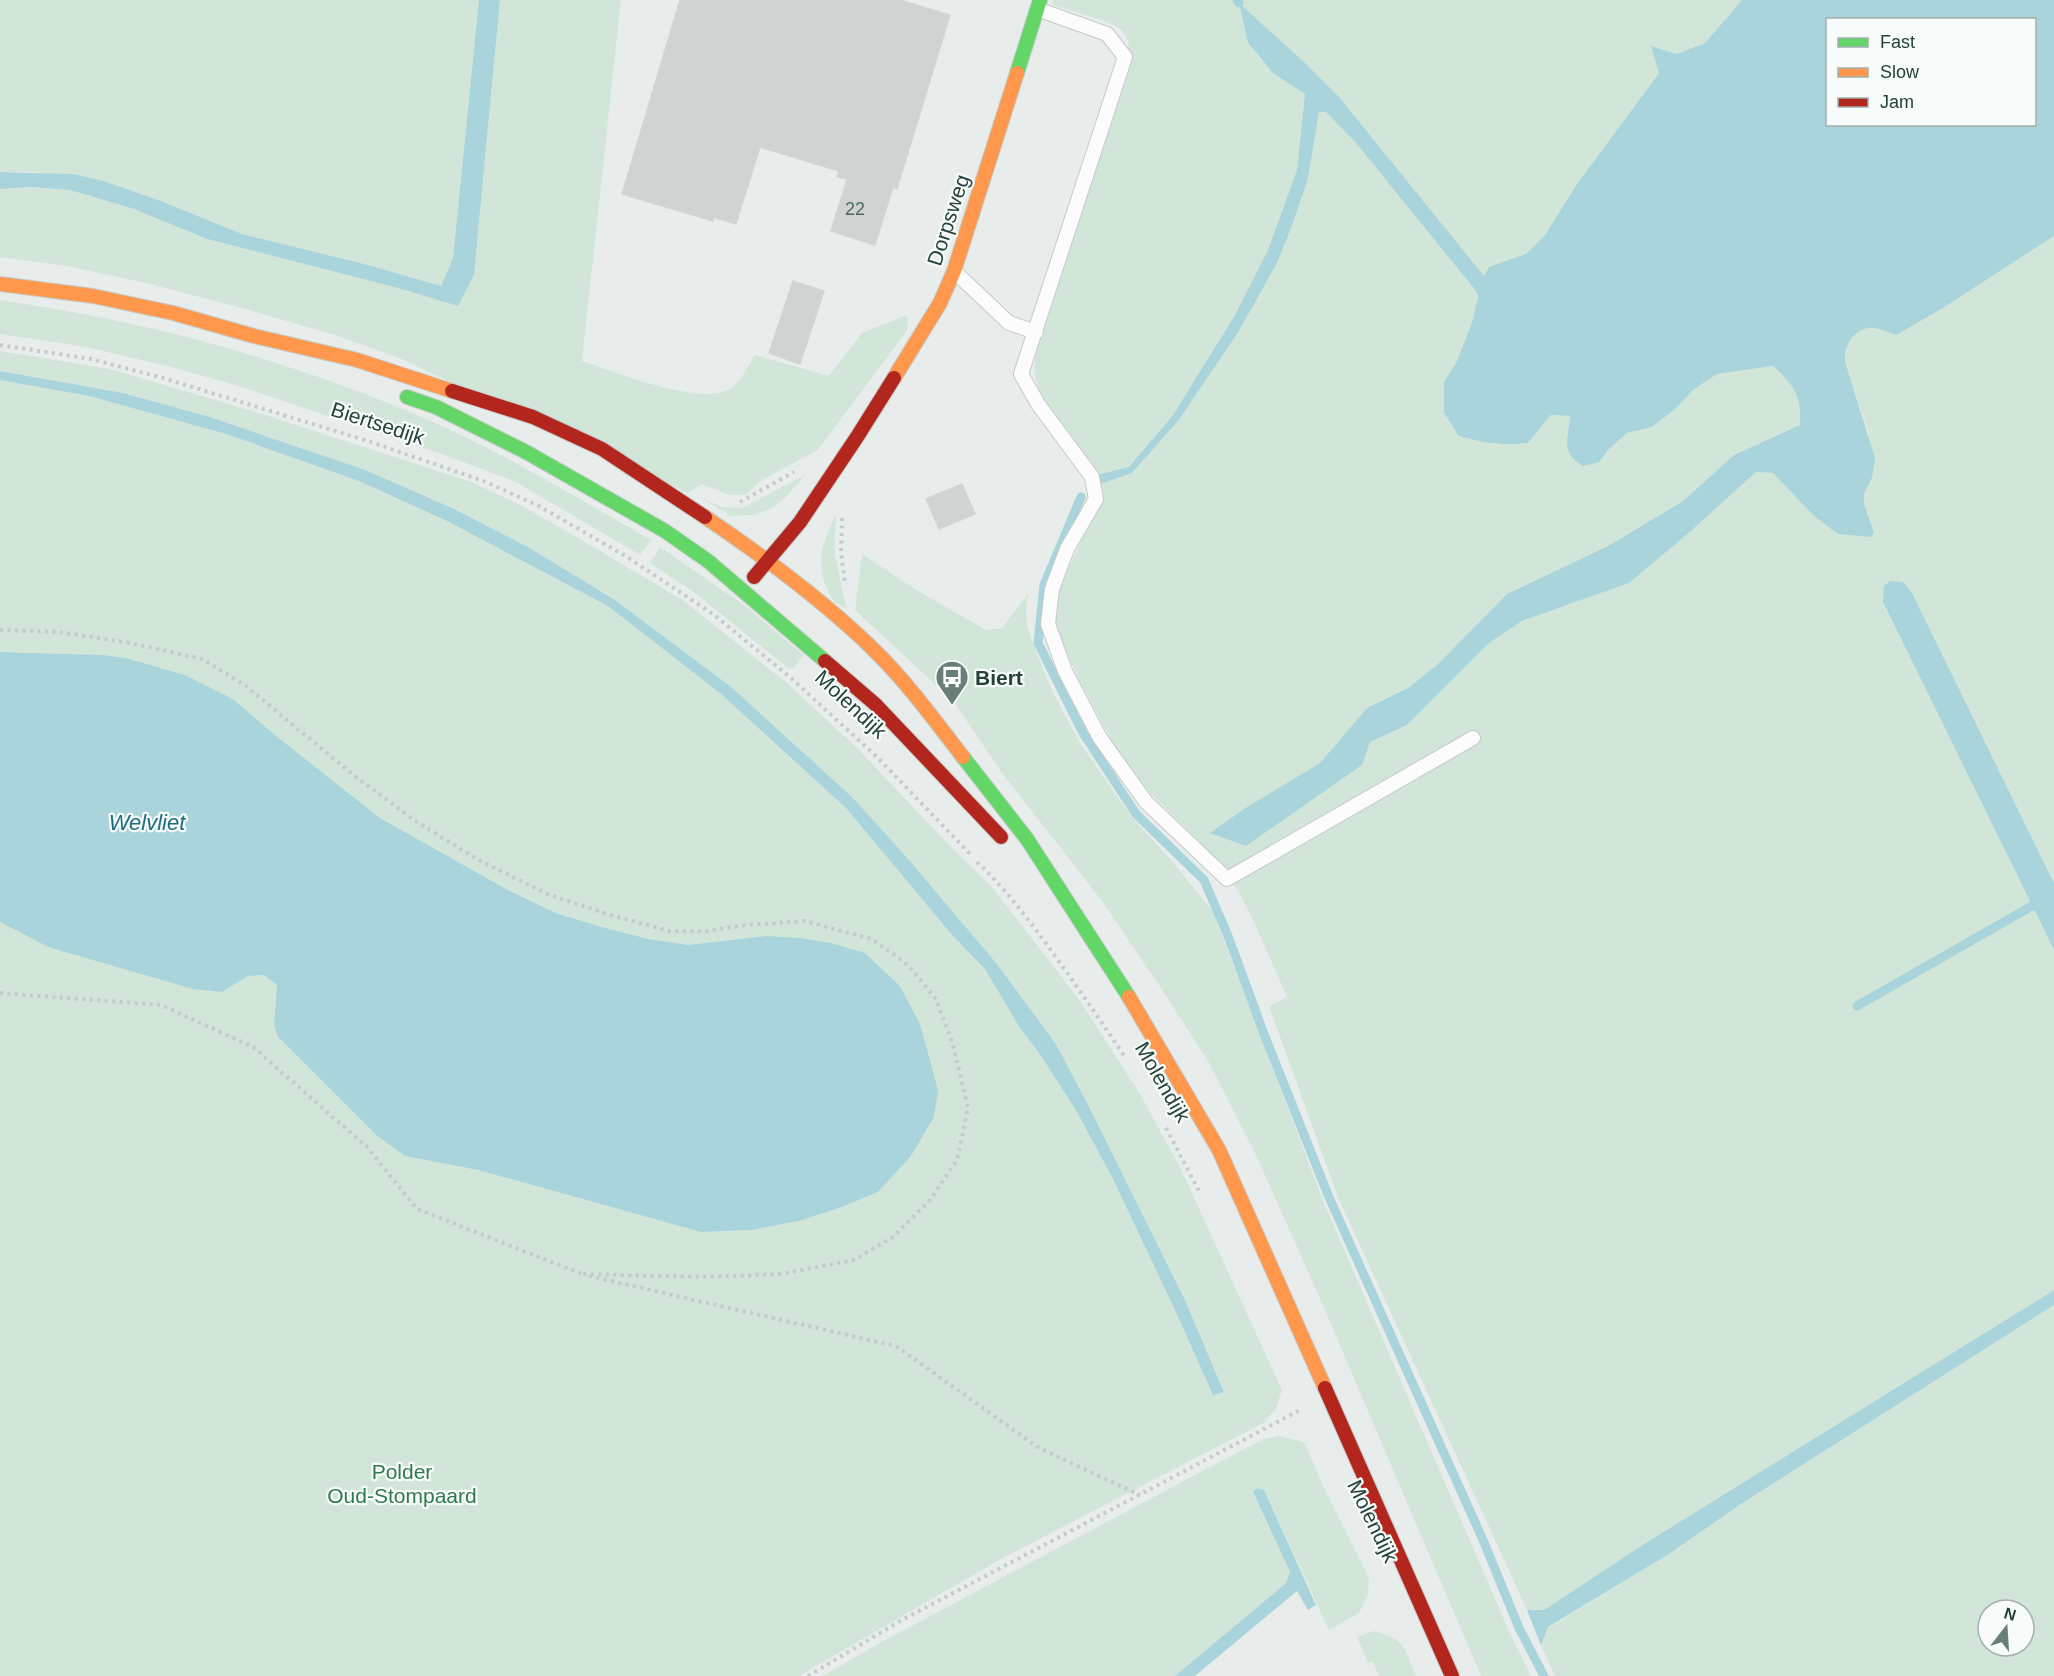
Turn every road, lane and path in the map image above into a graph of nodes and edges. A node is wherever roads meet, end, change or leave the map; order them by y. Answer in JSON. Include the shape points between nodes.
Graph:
{"nodes":[{"id":1,"x":1038,"y":4,"type":"edge"},
{"id":2,"x":954,"y":271,"type":"junction"},
{"id":3,"x":0,"y":284,"type":"edge"},
{"id":4,"x":1036,"y":332,"type":"junction"},
{"id":5,"x":254,"y":336,"type":"junction"},
{"id":6,"x":0,"y":345,"type":"edge"},
{"id":7,"x":329,"y":367,"type":"dead end"},
{"id":8,"x":393,"y":392,"type":"dead end"},
{"id":9,"x":799,"y":469,"type":"dead end"},
{"id":10,"x":732,"y":502,"type":"dead end"},
{"id":11,"x":843,"y":513,"type":"dead end"},
{"id":12,"x":665,"y":531,"type":"junction"},
{"id":13,"x":768,"y":560,"type":"junction"},
{"id":14,"x":642,"y":567,"type":"junction"},
{"id":15,"x":744,"y":590,"type":"junction"},
{"id":16,"x":713,"y":615,"type":"joint"},
{"id":17,"x":841,"y":620,"type":"junction"},
{"id":18,"x":0,"y":630,"type":"edge"},
{"id":19,"x":814,"y":652,"type":"junction"},
{"id":20,"x":791,"y":678,"type":"junction"},
{"id":21,"x":1473,"y":738,"type":"dead end"},
{"id":22,"x":1010,"y":848,"type":"dead end"},
{"id":23,"x":1033,"y":874,"type":"dead end"},
{"id":24,"x":1088,"y":935,"type":"junction"},
{"id":25,"x":0,"y":993,"type":"edge"},
{"id":26,"x":1131,"y":1066,"type":"dead end"},
{"id":27,"x":1165,"y":1126,"type":"dead end"},
{"id":28,"x":1202,"y":1195,"type":"dead end"},
{"id":29,"x":580,"y":1274,"type":"junction"},
{"id":30,"x":1325,"y":1393,"type":"junction"},
{"id":31,"x":1294,"y":1400,"type":"dead end"},
{"id":32,"x":1299,"y":1411,"type":"junction"},
{"id":33,"x":1140,"y":1495,"type":"junction"},
{"id":34,"x":808,"y":1676,"type":"edge"},
{"id":35,"x":1452,"y":1676,"type":"edge"}],
"edges":[{"from":1,"to":2,"type":"main road","name":"Dorpsweg"},
{"from":1,"to":4,"type":"lane","via":[[1107,34],[1125,57]]},
{"from":2,"to":4,"type":"lane","via":[[1010,323]]},
{"from":2,"to":13,"type":"main road","name":"Dorpsweg","via":[[940,303],[857,437],[800,522]]},
{"from":3,"to":5,"type":"main road","name":"Biertsedijk","via":[[93,296]]},
{"from":4,"to":21,"type":"lane","via":[[1021,374],[1038,404],[1092,477],[1096,499],[1067,549],[1052,589],[1047,624],[1065,671],[1100,738],[1146,802],[1227,879]]},
{"from":5,"to":7,"type":"main road","name":"Biertsedijk"},
{"from":5,"to":13,"type":"main road","name":"Biertsedijk","via":[[357,360],[533,417],[602,449]]},
{"from":6,"to":14,"type":"path","name":"Biertsedijk","via":[[122,367],[368,441],[486,482],[539,506]]},
{"from":8,"to":12,"type":"main road","name":"Biertsedijk","via":[[436,407],[526,452]]},
{"from":9,"to":10,"type":"path","via":[[741,502]]},
{"from":11,"to":17,"type":"path","via":[[841,553],[849,610]]},
{"from":12,"to":14,"type":"path"},
{"from":12,"to":15,"type":"main road","name":"Biertsedijk"},
{"from":13,"to":15,"type":"main road","name":"Dorpsweg"},
{"from":13,"to":17,"type":"main road","name":"Molendijk"},
{"from":14,"to":16,"type":"path","name":"Biertsedijk"},
{"from":15,"to":19,"type":"main road","name":"Molendijk"},
{"from":16,"to":20,"type":"path","name":"Molendijk"},
{"from":17,"to":24,"type":"main road","name":"Molendijk","via":[[879,655],[969,764],[1027,838]]},
{"from":18,"to":29,"type":"path","via":[[59,632],[202,659],[246,686],[414,820],[477,859],[547,894],[669,931],[804,921],[872,939],[908,965],[936,999],[953,1045],[968,1108],[957,1160],[930,1200],[893,1237],[854,1260],[781,1274]]},
{"from":19,"to":20,"type":"path"},
{"from":19,"to":22,"type":"main road","name":"Molendijk","via":[[875,704]]},
{"from":20,"to":26,"type":"path","name":"Molendijk","via":[[877,757],[996,879],[1083,993]]},
{"from":23,"to":24,"type":"main road","name":"Molendijk"},
{"from":24,"to":30,"type":"main road","name":"Molendijk","via":[[1114,970],[1219,1150]]},
{"from":25,"to":29,"type":"path","via":[[161,1005],[253,1047],[368,1147],[417,1209]]},
{"from":27,"to":28,"type":"path","name":"Molendijk"},
{"from":29,"to":33,"type":"path","via":[[896,1346],[1039,1448]]},
{"from":30,"to":32,"type":"path"},
{"from":30,"to":35,"type":"main road","name":"Molendijk"},
{"from":31,"to":32,"type":"path"},
{"from":32,"to":33,"type":"path"},
{"from":33,"to":34,"type":"path","via":[[900,1621]]}]}
